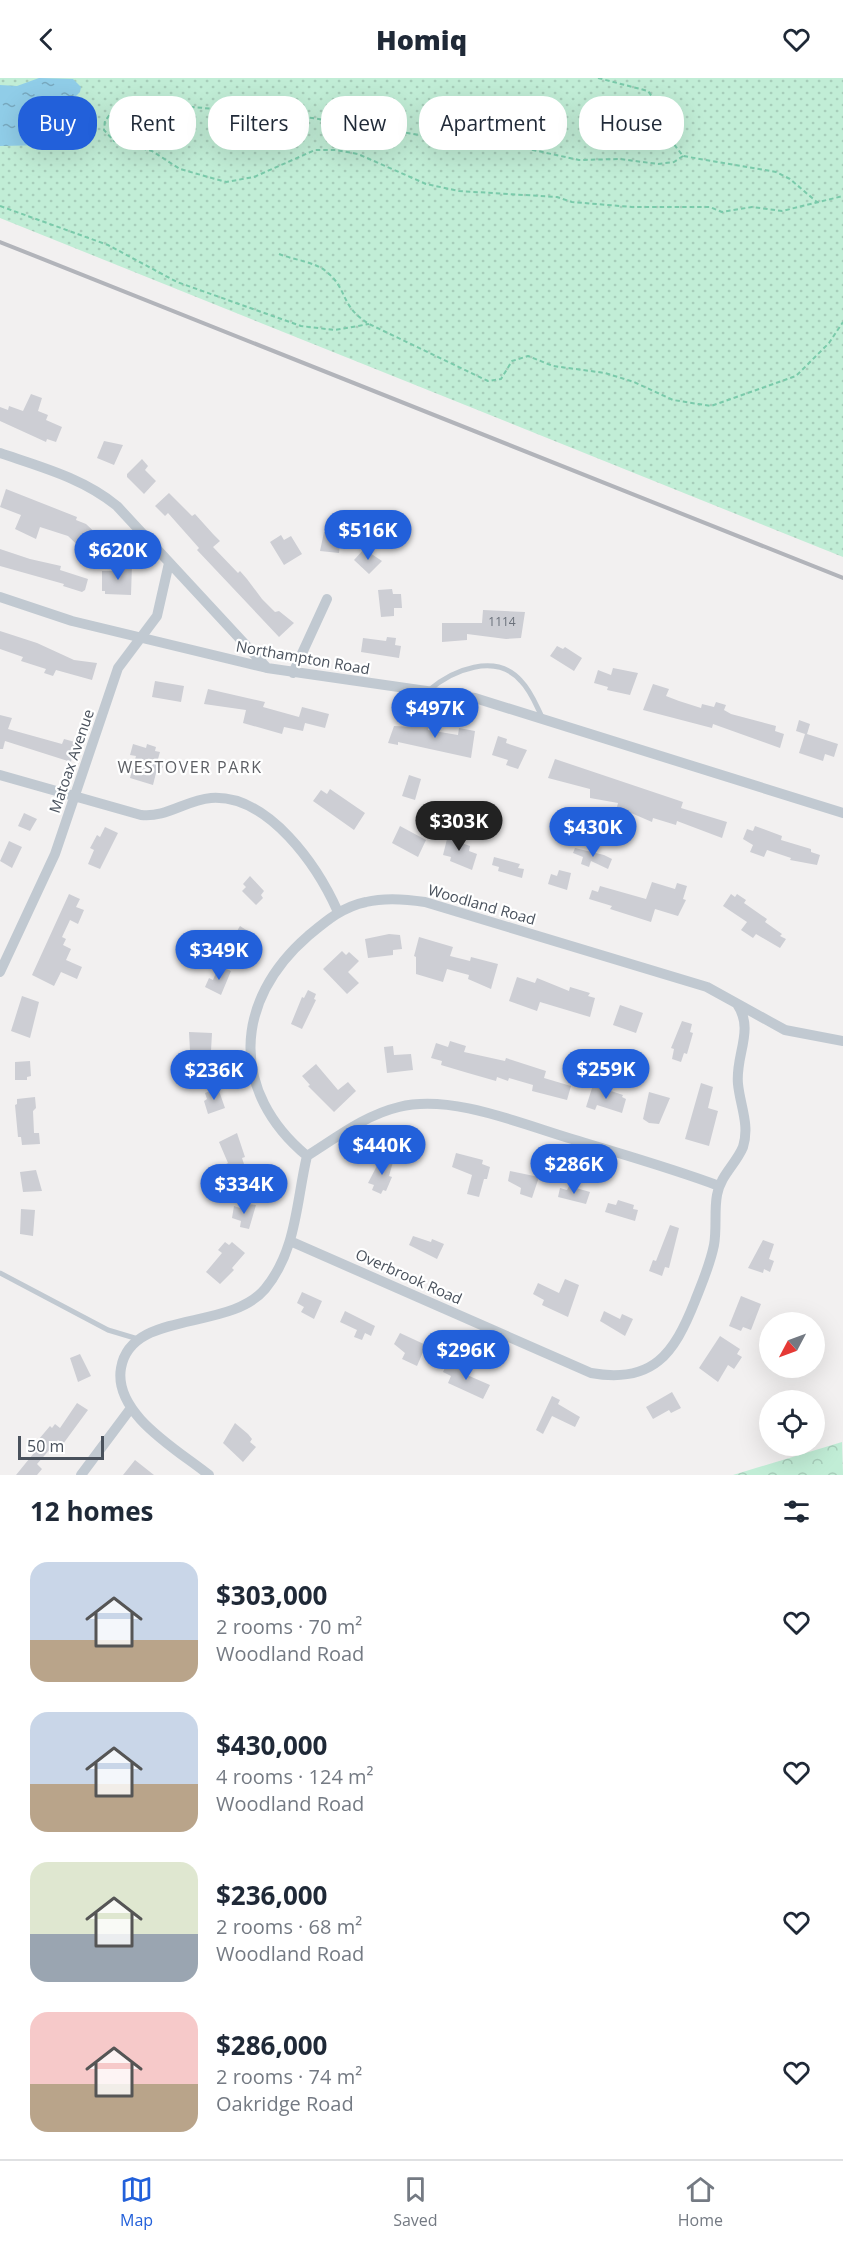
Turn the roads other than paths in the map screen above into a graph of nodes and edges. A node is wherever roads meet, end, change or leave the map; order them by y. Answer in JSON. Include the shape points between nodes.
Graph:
{"nodes":[{"id":1,"x":0,"y":453,"type":"edge"},
{"id":2,"x":169,"y":563,"type":"junction"},
{"id":3,"x":0,"y":597,"type":"edge"},
{"id":4,"x":327,"y":599,"type":"dead end"},
{"id":5,"x":141,"y":637,"type":"junction"},
{"id":6,"x":267,"y":668,"type":"junction"},
{"id":7,"x":293,"y":673,"type":"junction"},
{"id":8,"x":428,"y":691,"type":"junction"},
{"id":9,"x":542,"y":717,"type":"junction"},
{"id":10,"x":0,"y":775,"type":"edge"},
{"id":11,"x":76,"y":797,"type":"junction"},
{"id":12,"x":843,"y":813,"type":"edge"},
{"id":13,"x":338,"y":912,"type":"junction"},
{"id":14,"x":0,"y":972,"type":"edge"},
{"id":15,"x":735,"y":1003,"type":"junction"},
{"id":16,"x":843,"y":1041,"type":"edge"},
{"id":17,"x":307,"y":1156,"type":"junction"},
{"id":18,"x":719,"y":1186,"type":"junction"},
{"id":19,"x":291,"y":1241,"type":"junction"},
{"id":20,"x":0,"y":1273,"type":"edge"},
{"id":21,"x":138,"y":1339,"type":"junction"},
{"id":22,"x":131,"y":1408,"type":"junction"},
{"id":23,"x":81,"y":1475,"type":"edge"},
{"id":24,"x":209,"y":1475,"type":"edge"}],
"edges":[{"from":1,"to":2,"type":"street","via":[[61,474],[102,494]]},
{"from":2,"to":5,"type":"street","name":"Matoax Avenue","via":[[157,616]]},
{"from":2,"to":6,"type":"street"},
{"from":3,"to":5,"type":"street","name":"Northampton Road","via":[[72,621]]},
{"from":4,"to":7,"type":"street"},
{"from":5,"to":6,"type":"street","name":"Northampton Road"},
{"from":5,"to":11,"type":"street","name":"Matoax Avenue","via":[[118,668]]},
{"from":6,"to":7,"type":"street","name":"Northampton Road"},
{"from":7,"to":8,"type":"street","name":"Northampton Road"},
{"from":8,"to":9,"type":"street","name":"Northampton Road","via":[[475,698]]},
{"from":8,"to":9,"type":"lane","via":[[466,669],[494,667],[520,678]]},
{"from":9,"to":12,"type":"street","name":"Northampton Road"},
{"from":10,"to":11,"type":"street"},
{"from":11,"to":13,"type":"street","via":[[151,816],[210,798],[252,808],[307,858]]},
{"from":11,"to":14,"type":"street","name":"Matoax Avenue","via":[[56,854]]},
{"from":13,"to":15,"type":"street","name":"Woodland Road","via":[[383,899],[425,902],[707,987]]},
{"from":13,"to":17,"type":"street","name":"Woodland Road","via":[[278,965],[263,994],[250,1038],[253,1075],[267,1111],[288,1140]]},
{"from":15,"to":16,"type":"street","name":"Woodland Road","via":[[785,1030]]},
{"from":15,"to":18,"type":"street","name":"Overbrook Road","via":[[745,1021],[738,1082],[746,1133],[736,1160]]},
{"from":17,"to":18,"type":"street","via":[[381,1112],[418,1104],[441,1104],[683,1172]]},
{"from":17,"to":19,"type":"street"},
{"from":18,"to":19,"type":"street","name":"Overbrook Road","via":[[710,1261],[681,1335],[657,1362],[623,1376],[576,1368]]},
{"from":19,"to":21,"type":"street","via":[[274,1276],[257,1296],[229,1313],[148,1332]]},
{"from":20,"to":21,"type":"lane","via":[[108,1330]]},
{"from":21,"to":22,"type":"street","via":[[127,1352],[120,1373]]},
{"from":22,"to":23,"type":"street"},
{"from":22,"to":24,"type":"street"}]}
